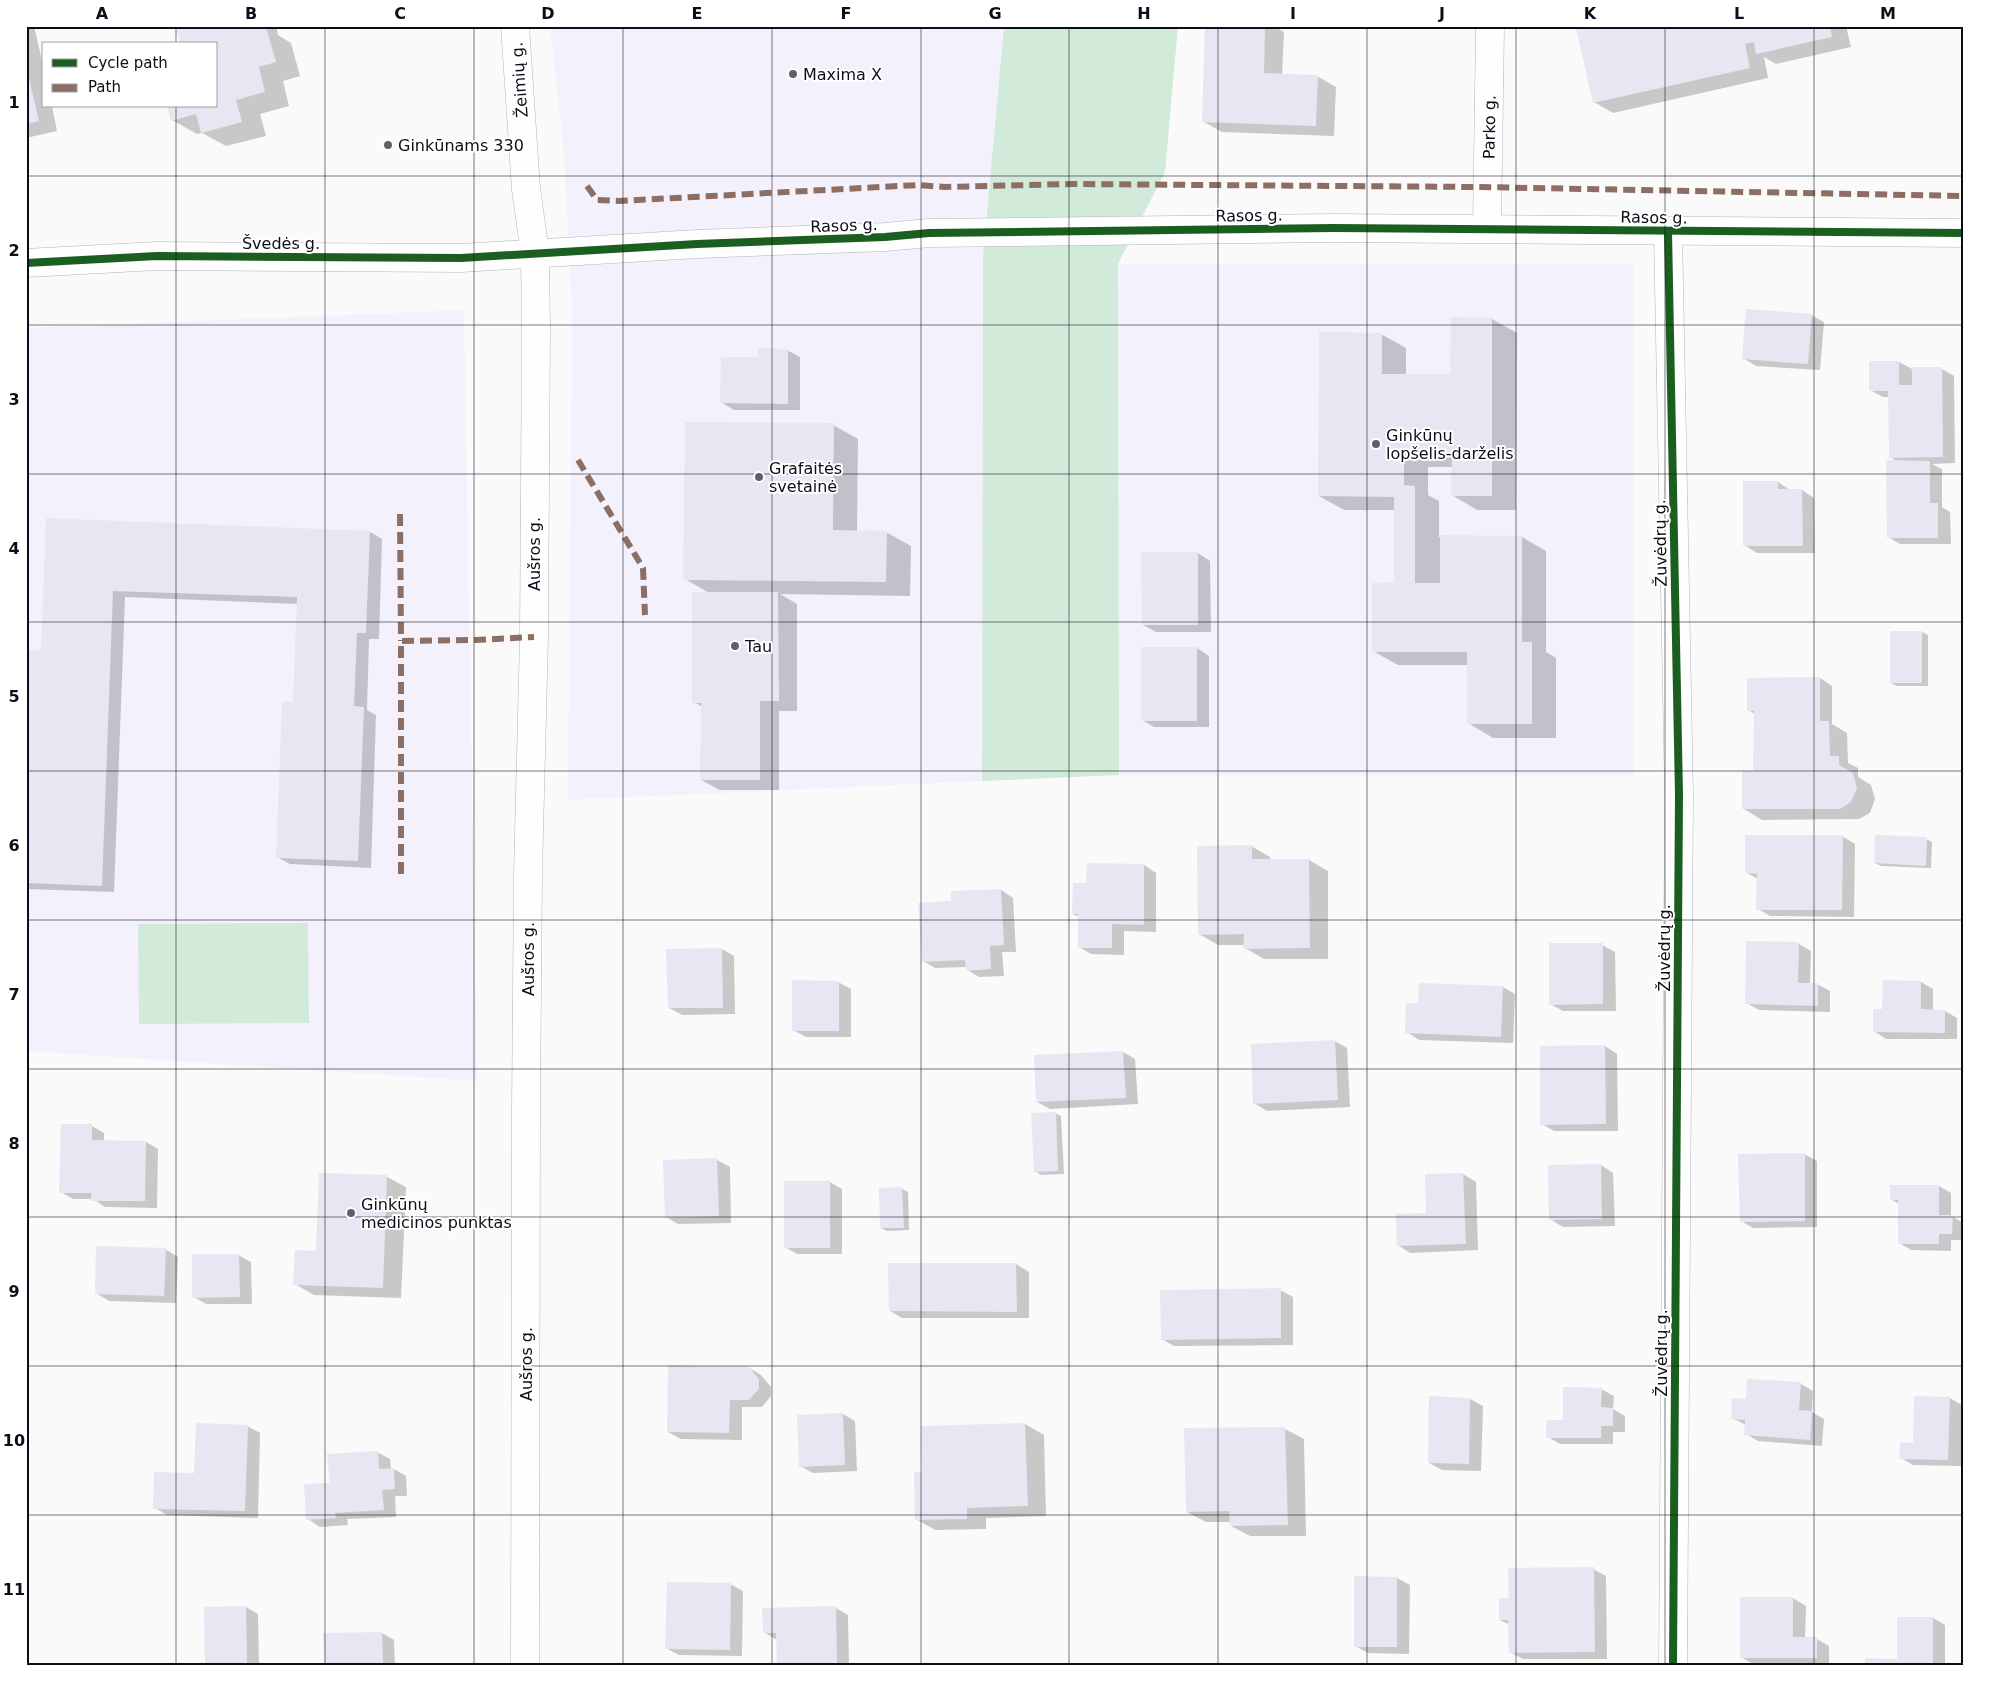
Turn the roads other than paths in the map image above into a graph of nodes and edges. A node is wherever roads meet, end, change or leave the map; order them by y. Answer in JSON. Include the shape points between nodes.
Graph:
{"nodes":[{"id":1,"x":515,"y":26,"type":"edge"},
{"id":2,"x":1490,"y":26,"type":"edge"},
{"id":3,"x":1488,"y":228,"type":"junction"},
{"id":4,"x":1668,"y":232,"type":"junction"},
{"id":5,"x":1964,"y":234,"type":"edge"},
{"id":6,"x":535,"y":253,"type":"junction"},
{"id":7,"x":26,"y":263,"type":"edge"},
{"id":8,"x":525,"y":1665,"type":"edge"},
{"id":9,"x":1672,"y":1665,"type":"edge"}],
"edges":[{"from":1,"to":6,"type":"street","name":"Žeimių g.","via":[[526,189]]},
{"from":2,"to":3,"type":"street","name":"Parko g."},
{"from":3,"to":4,"type":"street","name":"Rasos g."},
{"from":3,"to":6,"type":"street","name":"Rasos g.","via":[[929,233]]},
{"from":4,"to":5,"type":"street","name":"Rasos g."},
{"from":4,"to":9,"type":"street","name":"Žuvėdrų g.","via":[[1679,795]]},
{"from":6,"to":7,"type":"street","name":"Švedės g.","via":[[460,258],[156,256]]},
{"from":6,"to":8,"type":"street","name":"Aušros g.","via":[[534,637],[526,1099]]}]}
